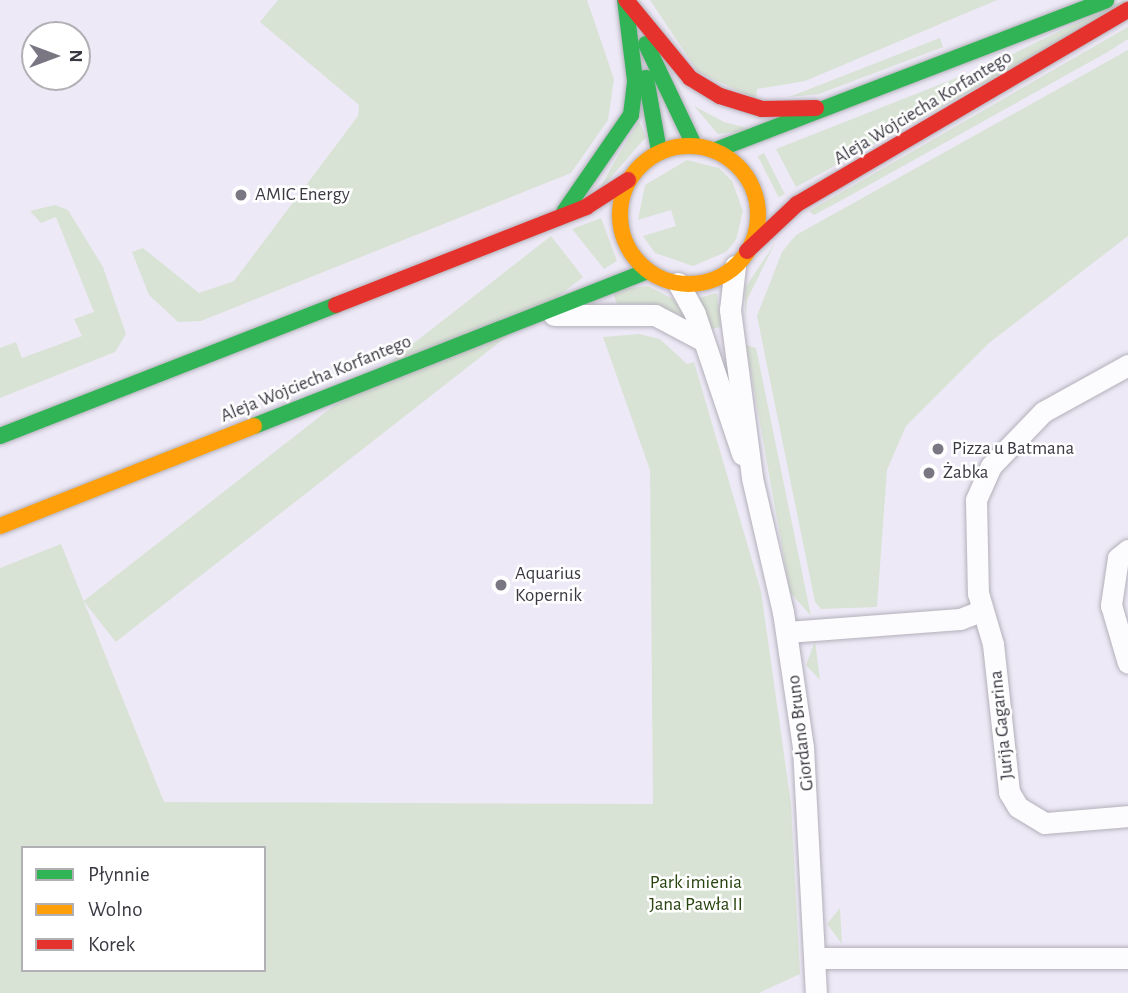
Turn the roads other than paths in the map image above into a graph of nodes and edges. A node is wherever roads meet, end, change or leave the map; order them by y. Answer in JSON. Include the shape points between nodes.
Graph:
{"nodes":[{"id":1,"x":625,"y":0,"type":"edge"},
{"id":2,"x":1105,"y":0,"type":"edge"},
{"id":3,"x":1128,"y":10,"type":"edge"},
{"id":4,"x":844,"y":104,"type":"junction"},
{"id":5,"x":694,"y":145,"type":"junction"},
{"id":6,"x":716,"y":150,"type":"junction"},
{"id":7,"x":659,"y":151,"type":"junction"},
{"id":8,"x":628,"y":180,"type":"junction"},
{"id":9,"x":559,"y":218,"type":"junction"},
{"id":10,"x":741,"y":259,"type":"junction"},
{"id":11,"x":648,"y":271,"type":"junction"},
{"id":12,"x":678,"y":283,"type":"junction"},
{"id":13,"x":528,"y":317,"type":"junction"},
{"id":14,"x":704,"y":341,"type":"junction"},
{"id":15,"x":1128,"y":365,"type":"edge"},
{"id":16,"x":0,"y":436,"type":"edge"},
{"id":17,"x":751,"y":478,"type":"junction"},
{"id":18,"x":0,"y":526,"type":"edge"},
{"id":19,"x":1128,"y":550,"type":"edge"},
{"id":20,"x":981,"y":611,"type":"junction"},
{"id":21,"x":786,"y":632,"type":"junction"},
{"id":22,"x":1128,"y":663,"type":"edge"},
{"id":23,"x":1128,"y":816,"type":"edge"},
{"id":24,"x":816,"y":958,"type":"junction"},
{"id":25,"x":1128,"y":958,"type":"edge"},
{"id":26,"x":816,"y":993,"type":"edge"}],
"edges":[{"from":1,"to":4,"type":"main road","via":[[690,78],[720,96],[762,109]]},
{"from":1,"to":5,"type":"main road"},
{"from":1,"to":7,"type":"main road","via":[[659,125]]},
{"from":1,"to":9,"type":"main road","via":[[635,80],[631,115],[595,175]]},
{"from":2,"to":4,"type":"main road","name":"Aleja Wojciecha Korfantego"},
{"from":3,"to":10,"type":"main road","name":"Aleja Wojciecha Korfantego","via":[[797,204]]},
{"from":4,"to":6,"type":"main road","name":"Aleja Wojciecha Korfantego"},
{"from":5,"to":6,"type":"main road"},
{"from":5,"to":7,"type":"main road"},
{"from":6,"to":10,"type":"main road","via":[[751,182],[757,229]]},
{"from":7,"to":8,"type":"main road"},
{"from":8,"to":9,"type":"main road"},
{"from":8,"to":11,"type":"main road","via":[[619,219],[624,239]]},
{"from":9,"to":16,"type":"main road"},
{"from":10,"to":12,"type":"main road","via":[[718,278]]},
{"from":10,"to":17,"type":"street","name":"Giordano Bruno","via":[[730,310]]},
{"from":11,"to":12,"type":"main road"},
{"from":11,"to":13,"type":"main road","name":"Aleja Wojciecha Korfantego"},
{"from":12,"to":14,"type":"street","name":"Giordano Bruno"},
{"from":13,"to":14,"type":"street","via":[[655,315]]},
{"from":13,"to":18,"type":"main road","name":"Aleja Wojciecha Korfantego"},
{"from":14,"to":17,"type":"street","name":"Giordano Bruno"},
{"from":15,"to":20,"type":"street","name":"Jurija Gagarina","via":[[1054,403],[979,482]]},
{"from":17,"to":21,"type":"street","name":"Giordano Bruno"},
{"from":19,"to":22,"type":"street","via":[[1116,567],[1111,606]]},
{"from":20,"to":21,"type":"street","via":[[960,619]]},
{"from":20,"to":23,"type":"street","name":"Jurija Gagarina","via":[[993,644],[1005,773],[1018,807],[1045,823]]},
{"from":21,"to":24,"type":"street","name":"Giordano Bruno","via":[[808,792]]},
{"from":24,"to":25,"type":"street"},
{"from":24,"to":26,"type":"street","name":"Giordano Bruno"}]}
